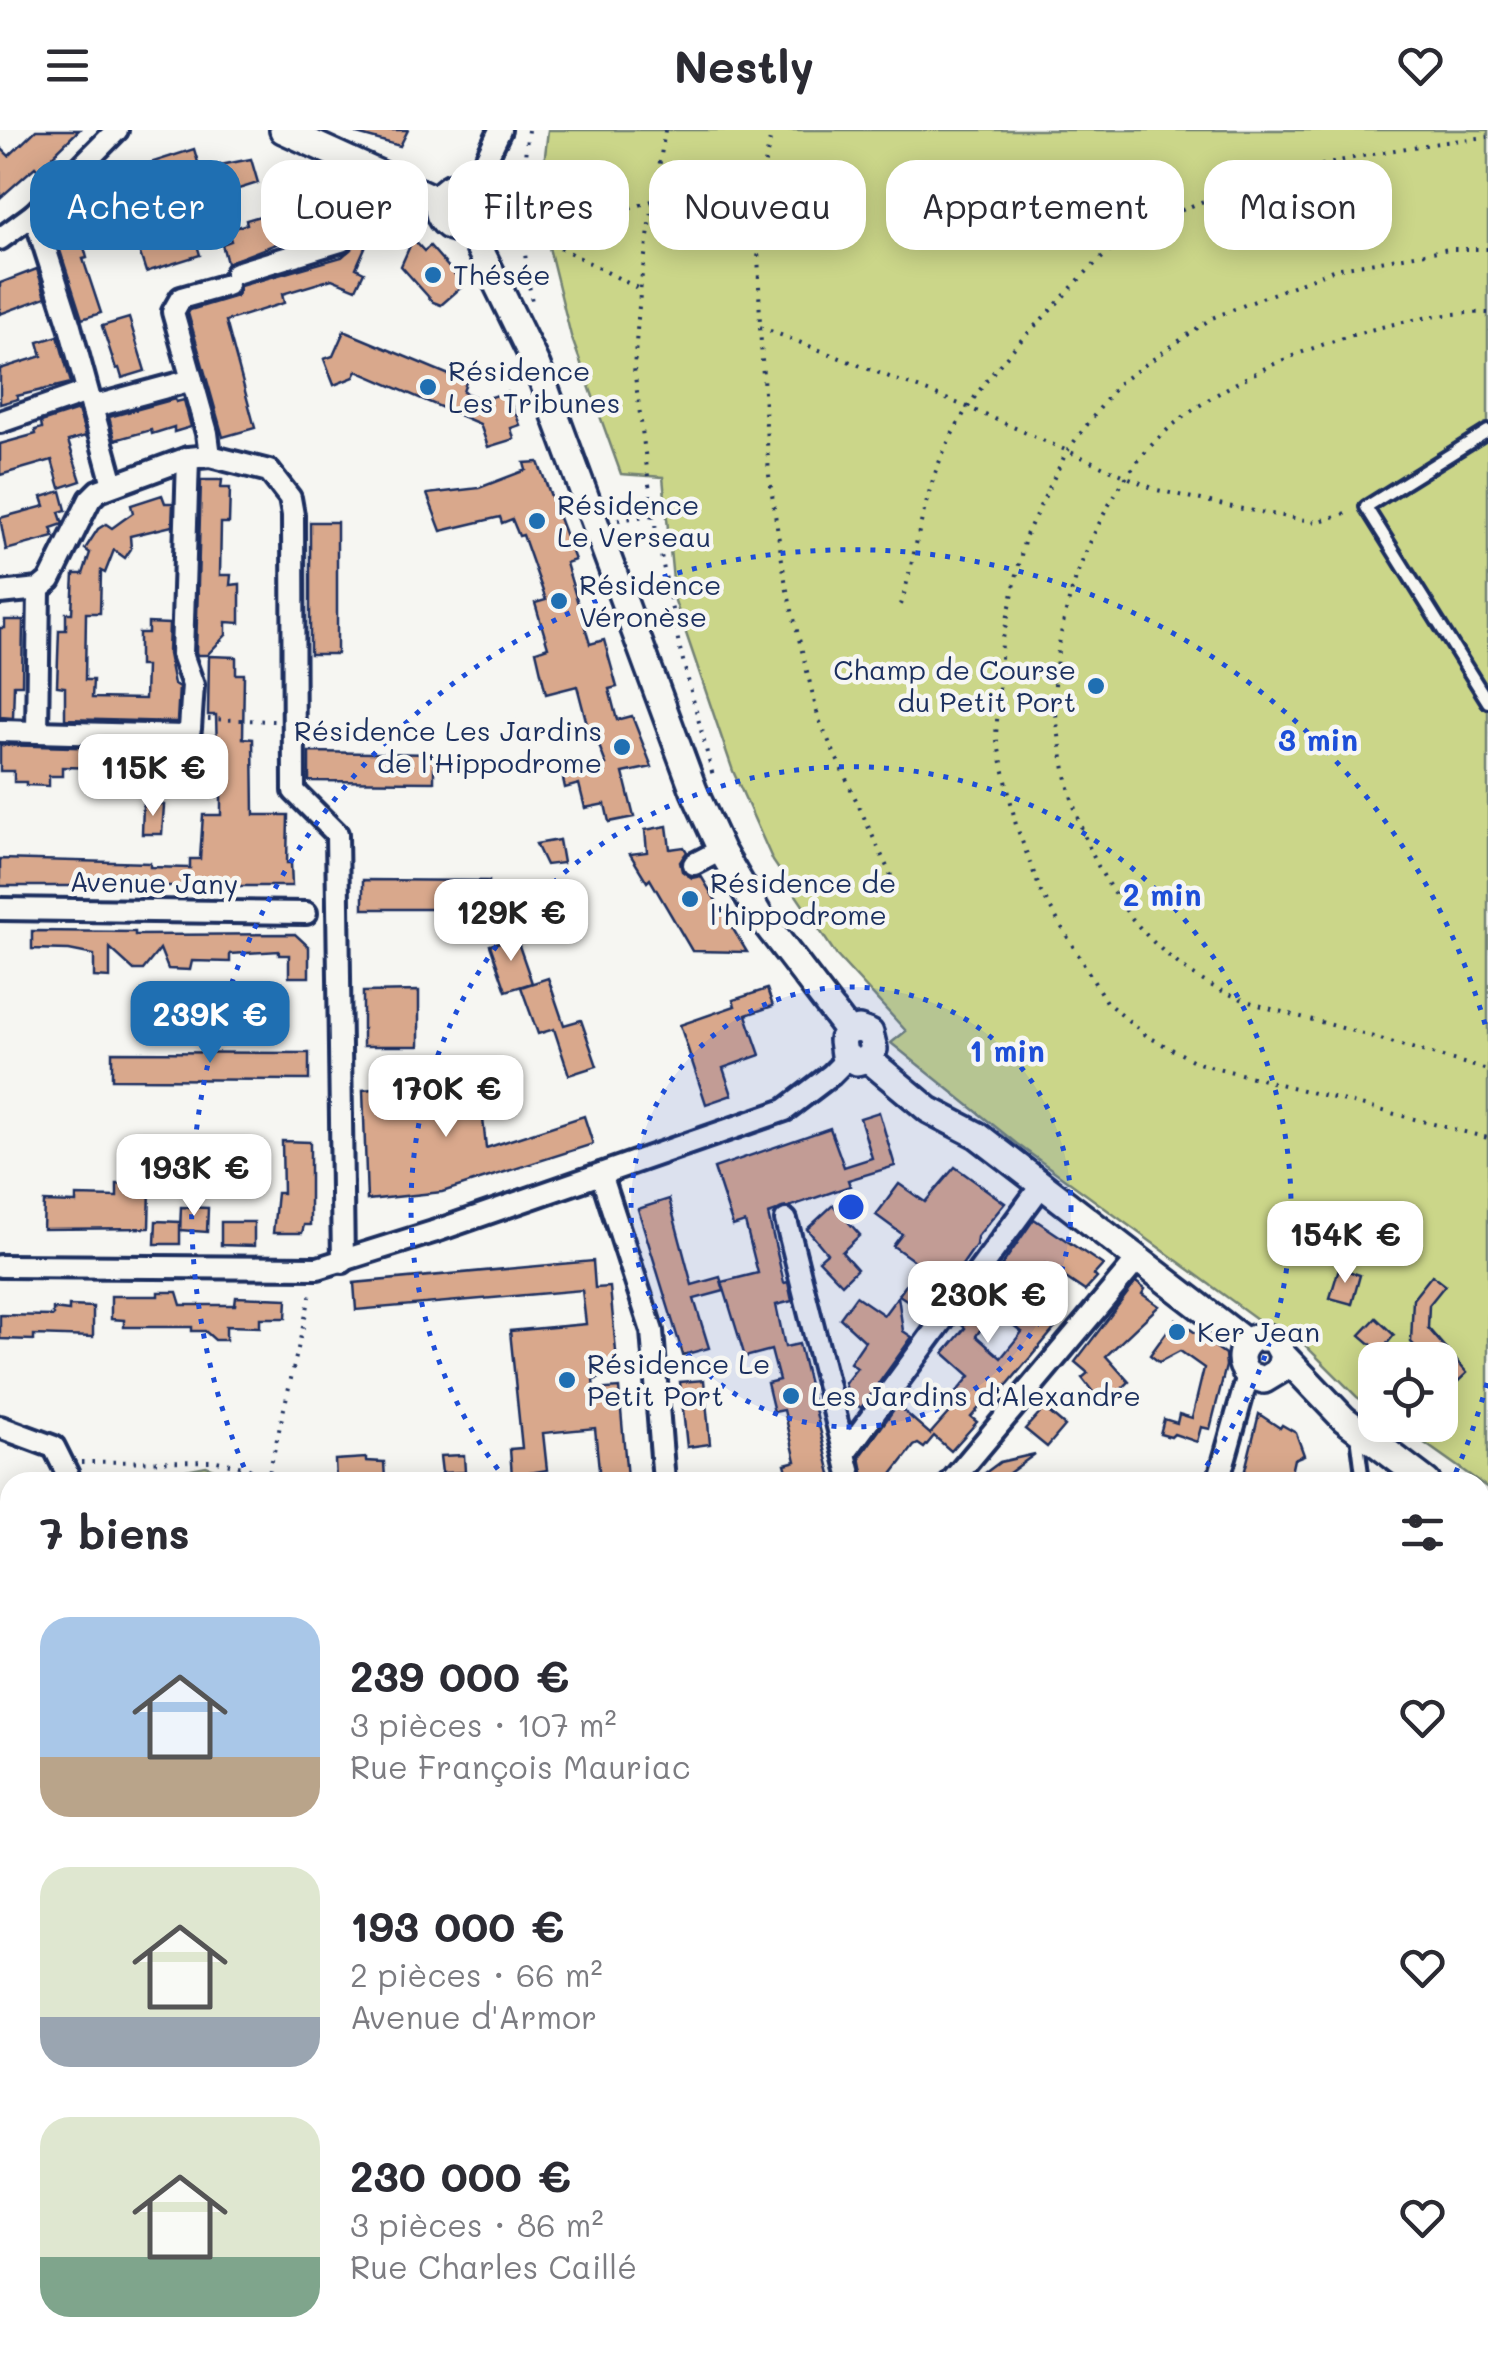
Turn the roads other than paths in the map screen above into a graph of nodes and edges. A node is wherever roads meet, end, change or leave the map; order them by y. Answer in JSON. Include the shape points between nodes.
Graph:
{"nodes":[{"id":1,"x":118,"y":130,"type":"edge"},
{"id":2,"x":283,"y":130,"type":"edge"},
{"id":3,"x":500,"y":130,"type":"edge"},
{"id":4,"x":88,"y":160,"type":"edge"},
{"id":5,"x":352,"y":160,"type":"edge"},
{"id":6,"x":490,"y":160,"type":"edge"},
{"id":7,"x":448,"y":191,"type":"edge"},
{"id":8,"x":428,"y":196,"type":"edge"},
{"id":9,"x":439,"y":201,"type":"junction"},
{"id":10,"x":30,"y":217,"type":"edge"},
{"id":11,"x":448,"y":224,"type":"edge"},
{"id":12,"x":0,"y":239,"type":"edge"},
{"id":13,"x":45,"y":250,"type":"edge"},
{"id":14,"x":315,"y":250,"type":"edge"},
{"id":15,"x":480,"y":250,"type":"edge"},
{"id":16,"x":192,"y":380,"type":"junction"},
{"id":17,"x":90,"y":399,"type":"junction"},
{"id":18,"x":0,"y":422,"type":"edge"},
{"id":19,"x":1488,"y":432,"type":"edge"},
{"id":20,"x":210,"y":456,"type":"junction"},
{"id":21,"x":188,"y":458,"type":"junction"},
{"id":22,"x":113,"y":484,"type":"junction"},
{"id":23,"x":1,"y":589,"type":"edge"},
{"id":24,"x":39,"y":589,"type":"junction"},
{"id":25,"x":1488,"y":702,"type":"edge"},
{"id":26,"x":0,"y":731,"type":"edge"},
{"id":27,"x":37,"y":732,"type":"junction"},
{"id":28,"x":721,"y":850,"type":"junction"},
{"id":29,"x":694,"y":864,"type":"dead end"},
{"id":30,"x":0,"y":908,"type":"edge"},
{"id":31,"x":306,"y":913,"type":"dead end"},
{"id":32,"x":858,"y":1059,"type":"junction"},
{"id":33,"x":601,"y":1174,"type":"junction"},
{"id":34,"x":1041,"y":1186,"type":"junction"},
{"id":35,"x":786,"y":1220,"type":"dead end"},
{"id":36,"x":1138,"y":1260,"type":"junction"},
{"id":37,"x":343,"y":1262,"type":"junction"},
{"id":38,"x":0,"y":1266,"type":"edge"},
{"id":39,"x":1247,"y":1342,"type":"junction"},
{"id":40,"x":1268,"y":1369,"type":"junction"},
{"id":41,"x":1350,"y":1424,"type":"junction"},
{"id":42,"x":0,"y":1426,"type":"edge"},
{"id":43,"x":845,"y":1453,"type":"junction"},
{"id":44,"x":67,"y":1472,"type":"edge"},
{"id":45,"x":663,"y":1472,"type":"edge"},
{"id":46,"x":850,"y":1472,"type":"edge"},
{"id":47,"x":958,"y":1472,"type":"edge"},
{"id":48,"x":1222,"y":1472,"type":"edge"},
{"id":49,"x":1361,"y":1472,"type":"edge"},
{"id":50,"x":1413,"y":1472,"type":"edge"}],
"edges":[{"from":1,"to":4,"type":"street"},
{"from":2,"to":5,"type":"street"},
{"from":3,"to":6,"type":"street"},
{"from":7,"to":9,"type":"street"},
{"from":8,"to":9,"type":"street"},
{"from":9,"to":11,"type":"street"},
{"from":10,"to":12,"type":"street"},
{"from":13,"to":17,"type":"street"},
{"from":14,"to":16,"type":"street","via":[[175,304]]},
{"from":15,"to":28,"type":"street","via":[[537,366]]},
{"from":16,"to":17,"type":"street"},
{"from":16,"to":20,"type":"street"},
{"from":17,"to":18,"type":"street"},
{"from":17,"to":22,"type":"street"},
{"from":19,"to":25,"type":"lane","via":[[1366,507]]},
{"from":20,"to":21,"type":"street"},
{"from":20,"to":37,"type":"street","via":[[269,472],[294,514],[294,791],[337,834]]},
{"from":21,"to":22,"type":"street"},
{"from":21,"to":27,"type":"street","via":[[182,654],[192,685],[190,728],[183,736]]},
{"from":22,"to":24,"type":"street","via":[[90,499],[50,580]]},
{"from":23,"to":24,"type":"street"},
{"from":24,"to":27,"type":"street"},
{"from":26,"to":27,"type":"street"},
{"from":28,"to":29,"type":"street"},
{"from":28,"to":32,"type":"street","via":[[759,915],[848,1032],[870,1034],[874,1050]]},
{"from":30,"to":31,"type":"street","name":"Avenue Jany"},
{"from":32,"to":33,"type":"street","via":[[785,1110]]},
{"from":32,"to":34,"type":"street","via":[[977,1135]]},
{"from":33,"to":37,"type":"street"},
{"from":33,"to":45,"type":"street","via":[[652,1332]]},
{"from":34,"to":36,"type":"street"},
{"from":34,"to":43,"type":"street"},
{"from":35,"to":43,"type":"street"},
{"from":36,"to":39,"type":"street"},
{"from":36,"to":47,"type":"street"},
{"from":37,"to":38,"type":"street","via":[[315,1278]]},
{"from":39,"to":40,"type":"street","via":[[1240,1359]]},
{"from":39,"to":40,"type":"street","via":[[1269,1338],[1280,1348]]},
{"from":40,"to":41,"type":"street"},
{"from":40,"to":48,"type":"street"},
{"from":41,"to":49,"type":"lane"},
{"from":41,"to":50,"type":"street"},
{"from":42,"to":44,"type":"street","via":[[54,1447]]},
{"from":43,"to":46,"type":"street"}]}
